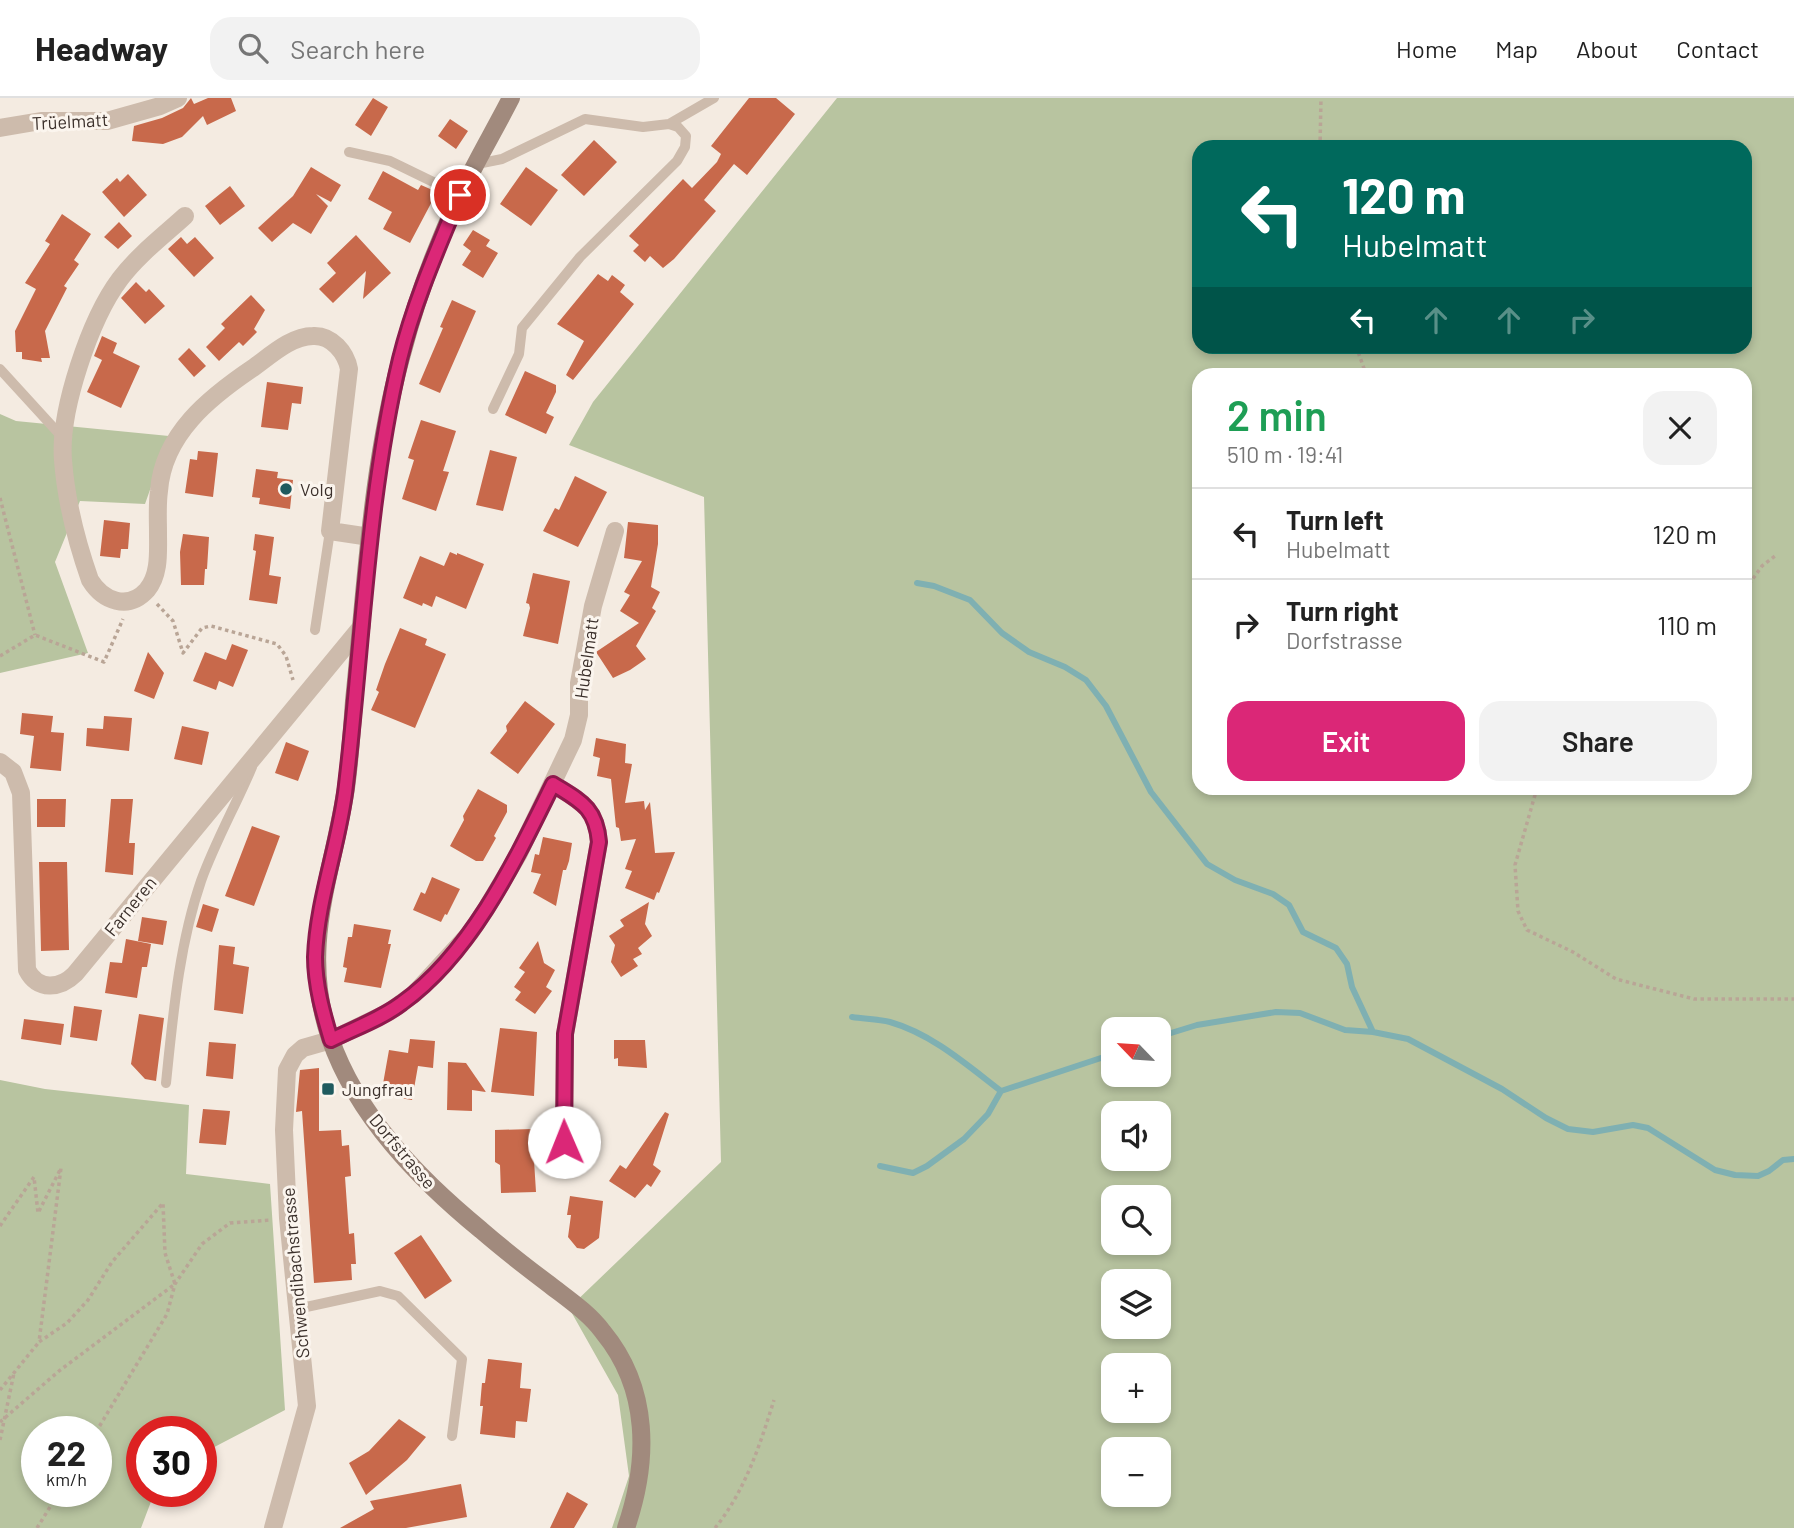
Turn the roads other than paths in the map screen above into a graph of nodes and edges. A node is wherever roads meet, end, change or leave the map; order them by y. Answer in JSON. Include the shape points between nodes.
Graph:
{"nodes":[{"id":1,"x":178,"y":98,"type":"edge"},
{"id":2,"x":511,"y":98,"type":"edge"},
{"id":3,"x":714,"y":98,"type":"edge"},
{"id":4,"x":669,"y":124,"type":"junction"},
{"id":5,"x":0,"y":128,"type":"edge"},
{"id":6,"x":349,"y":152,"type":"dead end"},
{"id":7,"x":477,"y":164,"type":"junction"},
{"id":8,"x":460,"y":195,"type":"junction"},
{"id":9,"x":185,"y":216,"type":"dead end"},
{"id":10,"x":0,"y":369,"type":"edge"},
{"id":11,"x":494,"y":409,"type":"dead end"},
{"id":12,"x":64,"y":438,"type":"junction"},
{"id":13,"x":330,"y":531,"type":"junction"},
{"id":14,"x":615,"y":531,"type":"dead end"},
{"id":15,"x":370,"y":537,"type":"junction"},
{"id":16,"x":362,"y":626,"type":"junction"},
{"id":17,"x":315,"y":630,"type":"dead end"},
{"id":18,"x":257,"y":752,"type":"junction"},
{"id":19,"x":0,"y":762,"type":"edge"},
{"id":20,"x":553,"y":784,"type":"junction"},
{"id":21,"x":331,"y":1040,"type":"junction"},
{"id":22,"x":166,"y":1083,"type":"dead end"},
{"id":23,"x":564,"y":1142,"type":"dead end"},
{"id":24,"x":297,"y":1309,"type":"junction"},
{"id":25,"x":452,"y":1436,"type":"dead end"},
{"id":26,"x":273,"y":1528,"type":"edge"},
{"id":27,"x":626,"y":1528,"type":"edge"}],
"edges":[{"from":1,"to":5,"type":"street","name":"Trüelmatt","via":[[107,121],[41,121]]},
{"from":2,"to":7,"type":"street","name":"Dorfstrasse"},
{"from":3,"to":4,"type":"lane"},
{"from":4,"to":7,"type":"lane","via":[[643,127],[585,119],[502,159]]},
{"from":4,"to":11,"type":"lane","via":[[686,136],[685,147],[580,257],[522,328],[519,354]]},
{"from":6,"to":8,"type":"lane","via":[[390,161]]},
{"from":7,"to":8,"type":"street","name":"Dorfstrasse"},
{"from":8,"to":15,"type":"street","name":"Dorfstrasse","via":[[400,358]]},
{"from":9,"to":12,"type":"street","via":[[131,265],[105,299],[88,336]]},
{"from":10,"to":12,"type":"lane"},
{"from":12,"to":13,"type":"street","via":[[67,494],[90,580],[108,599],[121,602],[139,596],[151,584],[157,563],[159,490],[181,431],[223,388],[284,346],[321,336],[342,351],[349,369]]},
{"from":13,"to":15,"type":"street"},
{"from":13,"to":17,"type":"lane"},
{"from":14,"to":20,"type":"street","name":"Hubelmatt","via":[[593,606],[573,740]]},
{"from":15,"to":16,"type":"street","name":"Dorfstrasse"},
{"from":16,"to":18,"type":"street","name":"Farneren"},
{"from":16,"to":21,"type":"street","name":"Dorfstrasse","via":[[346,787],[315,957],[316,982]]},
{"from":18,"to":19,"type":"street","name":"Farneren","via":[[75,974],[54,987],[38,983],[27,970],[21,793],[13,772]]},
{"from":18,"to":22,"type":"lane","via":[[202,880],[173,1010]]},
{"from":20,"to":21,"type":"street","name":"Hubelmatt","via":[[486,909],[443,964],[389,1012]]},
{"from":20,"to":23,"type":"street","via":[[589,809],[599,842],[565,1034]]},
{"from":21,"to":24,"type":"street","name":"Schwendibachstrasse","via":[[303,1048],[287,1070],[284,1130]]},
{"from":21,"to":27,"type":"street","name":"Dorfstrasse","via":[[360,1096],[406,1160],[476,1226],[589,1317],[616,1350],[634,1389],[642,1430],[641,1474]]},
{"from":24,"to":25,"type":"lane","via":[[380,1291],[398,1296],[462,1359]]},
{"from":24,"to":26,"type":"street","name":"Schwendibachstrasse","via":[[307,1406]]}]}
